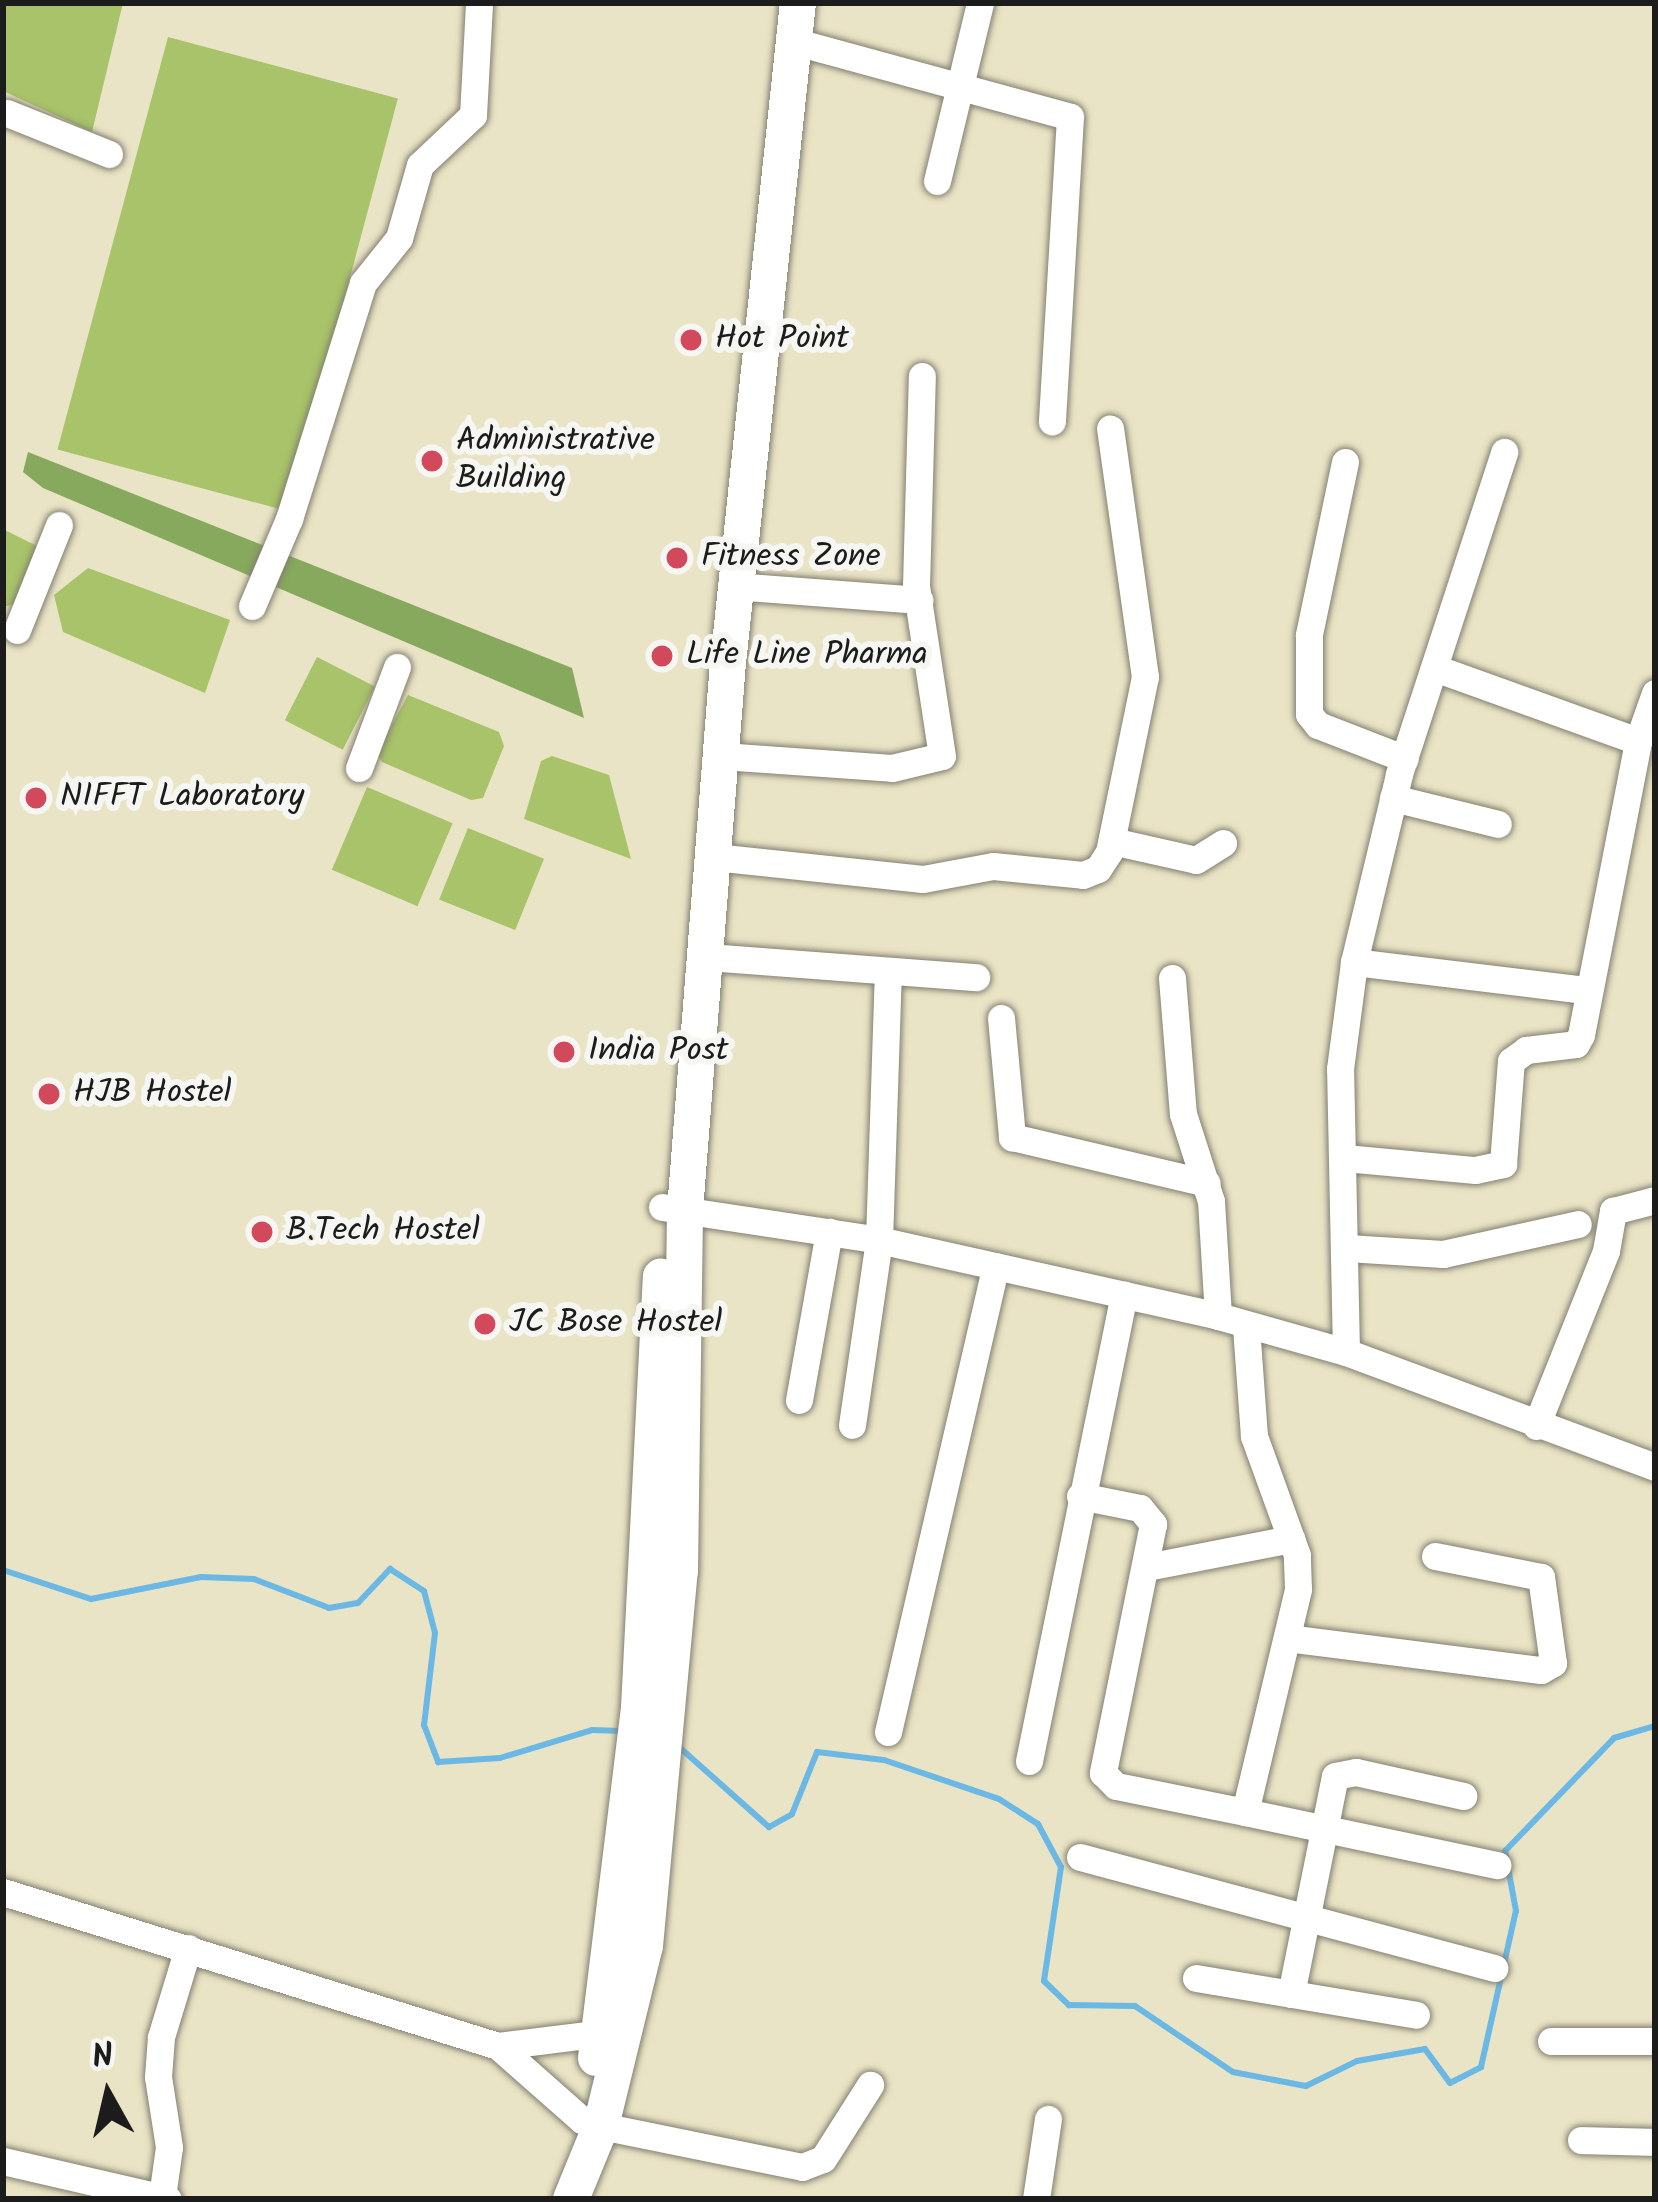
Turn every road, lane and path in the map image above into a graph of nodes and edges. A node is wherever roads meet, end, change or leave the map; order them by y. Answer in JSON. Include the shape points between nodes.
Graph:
{"nodes":[{"id":1,"x":479,"y":3,"type":"edge"},
{"id":2,"x":776,"y":3,"type":"edge"},
{"id":3,"x":798,"y":3,"type":"edge"},
{"id":4,"x":980,"y":3,"type":"edge"},
{"id":5,"x":793,"y":41,"type":"junction"},
{"id":6,"x":960,"y":88,"type":"junction"},
{"id":7,"x":8,"y":113,"type":"dead end"},
{"id":8,"x":109,"y":154,"type":"dead end"},
{"id":9,"x":937,"y":182,"type":"dead end"},
{"id":10,"x":922,"y":376,"type":"dead end"},
{"id":11,"x":1052,"y":421,"type":"dead end"},
{"id":12,"x":1110,"y":428,"type":"dead end"},
{"id":13,"x":1504,"y":452,"type":"dead end"},
{"id":14,"x":1345,"y":462,"type":"dead end"},
{"id":15,"x":59,"y":525,"type":"dead end"},
{"id":16,"x":734,"y":586,"type":"junction"},
{"id":17,"x":919,"y":600,"type":"junction"},
{"id":18,"x":253,"y":606,"type":"dead end"},
{"id":19,"x":17,"y":630,"type":"dead end"},
{"id":20,"x":398,"y":667,"type":"dead end"},
{"id":21,"x":1435,"y":668,"type":"junction"},
{"id":22,"x":1655,"y":693,"type":"edge"},
{"id":23,"x":1638,"y":741,"type":"junction"},
{"id":24,"x":722,"y":756,"type":"junction"},
{"id":25,"x":1405,"y":759,"type":"junction"},
{"id":26,"x":358,"y":768,"type":"dead end"},
{"id":27,"x":1393,"y":798,"type":"junction"},
{"id":28,"x":1498,"y":824,"type":"dead end"},
{"id":29,"x":1112,"y":841,"type":"junction"},
{"id":30,"x":1223,"y":842,"type":"dead end"},
{"id":31,"x":714,"y":857,"type":"junction"},
{"id":32,"x":708,"y":956,"type":"junction"},
{"id":33,"x":1354,"y":962,"type":"junction"},
{"id":34,"x":888,"y":972,"type":"junction"},
{"id":35,"x":976,"y":976,"type":"dead end"},
{"id":36,"x":1172,"y":978,"type":"dead end"},
{"id":37,"x":1584,"y":990,"type":"junction"},
{"id":38,"x":1001,"y":1018,"type":"dead end"},
{"id":39,"x":1345,"y":1158,"type":"junction"},
{"id":40,"x":1207,"y":1183,"type":"junction"},
{"id":41,"x":1655,"y":1200,"type":"edge"},
{"id":42,"x":674,"y":1208,"type":"junction"},
{"id":43,"x":1578,"y":1224,"type":"dead end"},
{"id":44,"x":830,"y":1232,"type":"junction"},
{"id":45,"x":879,"y":1240,"type":"junction"},
{"id":46,"x":1347,"y":1248,"type":"junction"},
{"id":47,"x":996,"y":1267,"type":"junction"},
{"id":48,"x":1124,"y":1295,"type":"junction"},
{"id":49,"x":1218,"y":1316,"type":"junction"},
{"id":50,"x":1246,"y":1327,"type":"junction"},
{"id":51,"x":1346,"y":1352,"type":"junction"},
{"id":52,"x":799,"y":1400,"type":"dead end"},
{"id":53,"x":852,"y":1425,"type":"dead end"},
{"id":54,"x":1536,"y":1426,"type":"junction"},
{"id":55,"x":1655,"y":1467,"type":"edge"},
{"id":56,"x":1080,"y":1496,"type":"junction"},
{"id":57,"x":1291,"y":1539,"type":"junction"},
{"id":58,"x":1435,"y":1556,"type":"dead end"},
{"id":59,"x":1148,"y":1567,"type":"junction"},
{"id":60,"x":1287,"y":1638,"type":"junction"},
{"id":61,"x":888,"y":1732,"type":"dead end"},
{"id":62,"x":1029,"y":1761,"type":"dead end"},
{"id":63,"x":1463,"y":1796,"type":"dead end"},
{"id":64,"x":1245,"y":1811,"type":"junction"},
{"id":65,"x":1322,"y":1828,"type":"junction"},
{"id":66,"x":1080,"y":1857,"type":"dead end"},
{"id":67,"x":1497,"y":1865,"type":"dead end"},
{"id":68,"x":3,"y":1892,"type":"edge"},
{"id":69,"x":1304,"y":1921,"type":"junction"},
{"id":70,"x":188,"y":1948,"type":"junction"},
{"id":71,"x":1494,"y":1968,"type":"dead end"},
{"id":72,"x":1196,"y":1978,"type":"dead end"},
{"id":73,"x":1292,"y":1994,"type":"junction"},
{"id":74,"x":1416,"y":2015,"type":"dead end"},
{"id":75,"x":614,"y":2030,"type":"junction"},
{"id":76,"x":1551,"y":2041,"type":"dead end"},
{"id":77,"x":1655,"y":2042,"type":"edge"},
{"id":78,"x":498,"y":2046,"type":"junction"},
{"id":79,"x":870,"y":2085,"type":"dead end"},
{"id":80,"x":1048,"y":2119,"type":"dead end"},
{"id":81,"x":589,"y":2134,"type":"junction"},
{"id":82,"x":1582,"y":2140,"type":"dead end"},
{"id":83,"x":1655,"y":2142,"type":"edge"},
{"id":84,"x":3,"y":2162,"type":"edge"},
{"id":85,"x":150,"y":2196,"type":"edge"},
{"id":86,"x":571,"y":2199,"type":"edge"},
{"id":87,"x":1036,"y":2199,"type":"edge"}],
"edges":[{"from":1,"to":18,"type":"street","via":[[473,116],[419,165],[399,238],[363,283],[290,519]]},
{"from":2,"to":42,"type":"main road","via":[[728,401]]},
{"from":3,"to":5,"type":"main road"},
{"from":4,"to":6,"type":"street"},
{"from":5,"to":6,"type":"street"},
{"from":5,"to":16,"type":"main road"},
{"from":6,"to":9,"type":"street"},
{"from":6,"to":11,"type":"street","via":[[1070,117]]},
{"from":7,"to":8,"type":"street"},
{"from":10,"to":17,"type":"street"},
{"from":12,"to":29,"type":"street","via":[[1145,677]]},
{"from":13,"to":21,"type":"street"},
{"from":14,"to":25,"type":"street","via":[[1310,635],[1309,714],[1318,725]]},
{"from":15,"to":19,"type":"street"},
{"from":16,"to":17,"type":"street"},
{"from":16,"to":24,"type":"main road"},
{"from":17,"to":24,"type":"street","via":[[942,755],[892,768]]},
{"from":20,"to":26,"type":"street"},
{"from":21,"to":23,"type":"street"},
{"from":21,"to":25,"type":"street"},
{"from":22,"to":23,"type":"street"},
{"from":23,"to":37,"type":"street"},
{"from":24,"to":31,"type":"main road"},
{"from":25,"to":27,"type":"street"},
{"from":27,"to":28,"type":"street"},
{"from":27,"to":33,"type":"street"},
{"from":29,"to":30,"type":"street","via":[[1196,860]]},
{"from":29,"to":31,"type":"street","via":[[1098,868],[1083,875],[1009,866],[923,879]]},
{"from":31,"to":32,"type":"main road"},
{"from":32,"to":34,"type":"street"},
{"from":32,"to":42,"type":"main road"},
{"from":33,"to":37,"type":"street"},
{"from":33,"to":39,"type":"street","via":[[1340,1069]]},
{"from":34,"to":35,"type":"street"},
{"from":34,"to":45,"type":"street"},
{"from":36,"to":40,"type":"street","via":[[1183,1114]]},
{"from":37,"to":39,"type":"street","via":[[1576,1044],[1517,1053],[1511,1061],[1503,1164],[1475,1170]]},
{"from":38,"to":40,"type":"street","via":[[1012,1137]]},
{"from":39,"to":46,"type":"street"},
{"from":40,"to":49,"type":"street"},
{"from":41,"to":54,"type":"street","via":[[1612,1211],[1606,1251]]},
{"from":42,"to":44,"type":"street"},
{"from":42,"to":75,"type":"main road","via":[[654,1707]]},
{"from":43,"to":46,"type":"street","via":[[1444,1254]]},
{"from":44,"to":45,"type":"street"},
{"from":44,"to":52,"type":"street"},
{"from":45,"to":47,"type":"street"},
{"from":45,"to":53,"type":"street"},
{"from":46,"to":51,"type":"street"},
{"from":47,"to":48,"type":"street"},
{"from":47,"to":61,"type":"street"},
{"from":48,"to":49,"type":"street"},
{"from":48,"to":56,"type":"street"},
{"from":49,"to":50,"type":"street"},
{"from":50,"to":51,"type":"street"},
{"from":50,"to":57,"type":"street","via":[[1254,1436]]},
{"from":51,"to":54,"type":"street"},
{"from":54,"to":55,"type":"street"},
{"from":56,"to":59,"type":"street","via":[[1150,1514]]},
{"from":56,"to":62,"type":"street"},
{"from":57,"to":59,"type":"street"},
{"from":57,"to":60,"type":"street","via":[[1298,1589]]},
{"from":58,"to":60,"type":"street","via":[[1541,1577],[1553,1664],[1541,1670]]},
{"from":59,"to":64,"type":"street","via":[[1103,1773],[1117,1786]]},
{"from":60,"to":64,"type":"street"},
{"from":63,"to":65,"type":"street","via":[[1342,1773],[1332,1782]]},
{"from":64,"to":65,"type":"street"},
{"from":65,"to":67,"type":"street"},
{"from":65,"to":69,"type":"street"},
{"from":66,"to":69,"type":"street"},
{"from":68,"to":70,"type":"street"},
{"from":69,"to":71,"type":"street"},
{"from":69,"to":73,"type":"street"},
{"from":70,"to":78,"type":"street"},
{"from":70,"to":85,"type":"street","via":[[160,2037],[169,2147]]},
{"from":72,"to":73,"type":"street"},
{"from":73,"to":74,"type":"street"},
{"from":75,"to":78,"type":"street"},
{"from":75,"to":81,"type":"main road"},
{"from":76,"to":77,"type":"street"},
{"from":78,"to":81,"type":"street"},
{"from":79,"to":81,"type":"street","via":[[823,2159],[802,2168]]},
{"from":80,"to":87,"type":"street"},
{"from":81,"to":86,"type":"main road"},
{"from":82,"to":83,"type":"street"},
{"from":84,"to":85,"type":"street"}]}
